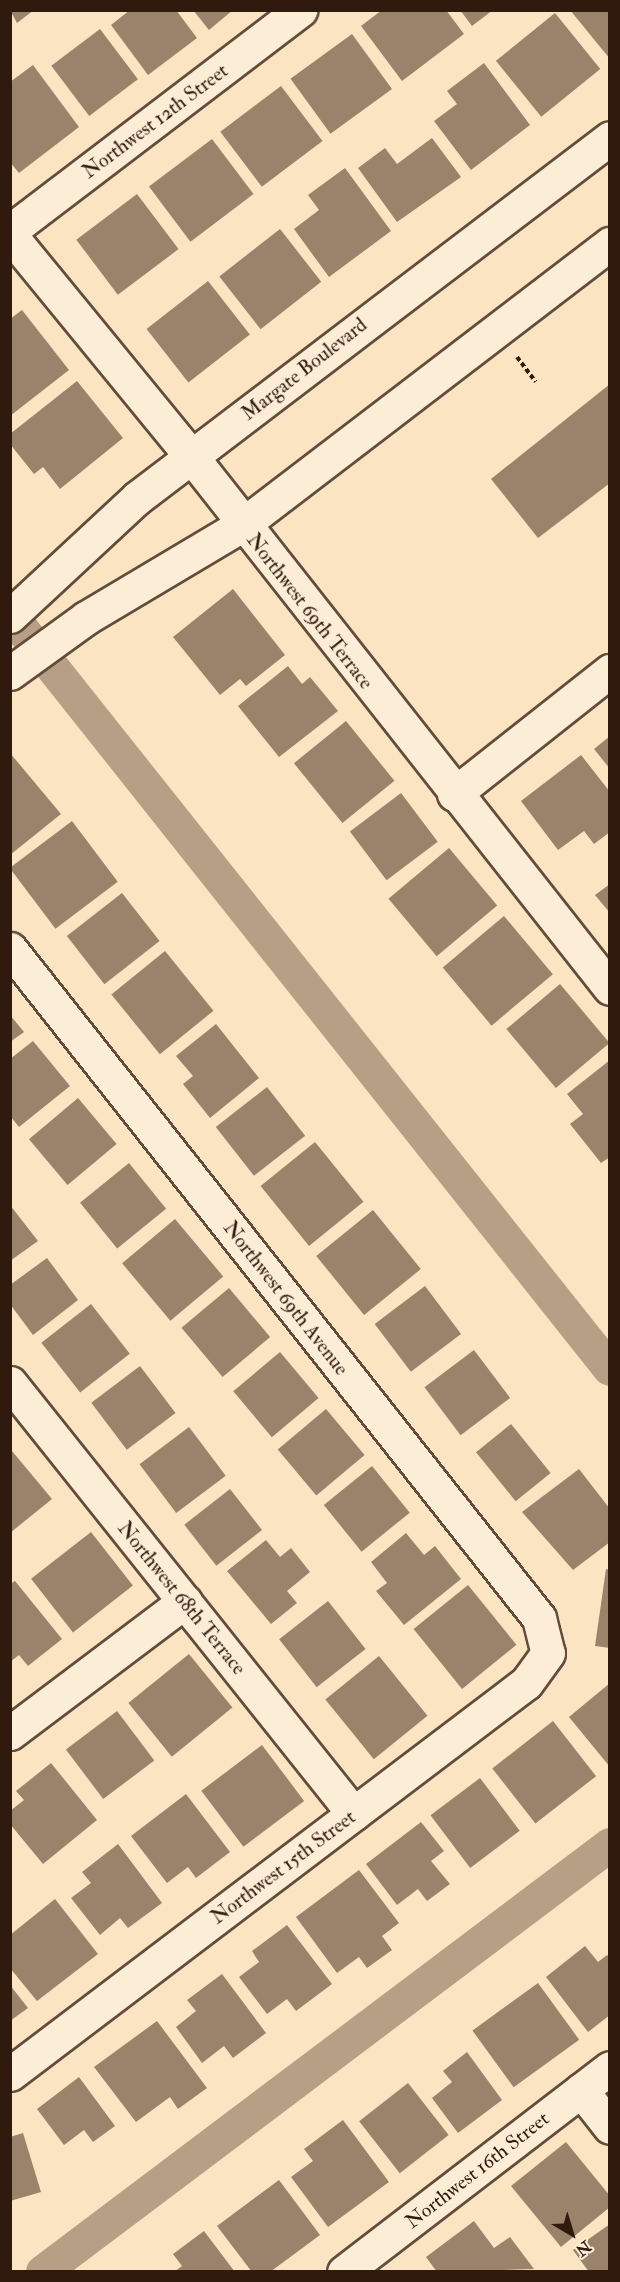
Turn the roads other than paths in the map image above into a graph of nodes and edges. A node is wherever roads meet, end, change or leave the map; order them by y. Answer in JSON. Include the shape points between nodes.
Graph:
{"nodes":[{"id":1,"x":300,"y":10,"type":"edge"},
{"id":2,"x":609,"y":138,"type":"edge"},
{"id":3,"x":10,"y":233,"type":"edge"},
{"id":4,"x":609,"y":244,"type":"edge"},
{"id":5,"x":191,"y":456,"type":"junction"},
{"id":6,"x":242,"y":525,"type":"junction"},
{"id":7,"x":23,"y":606,"type":"edge"},
{"id":8,"x":13,"y":671,"type":"edge"},
{"id":9,"x":609,"y":671,"type":"edge"},
{"id":10,"x":454,"y":794,"type":"junction"},
{"id":11,"x":10,"y":949,"type":"edge"},
{"id":12,"x":609,"y":988,"type":"edge"},
{"id":13,"x":12,"y":1388,"type":"edge"},
{"id":14,"x":185,"y":1601,"type":"junction"},
{"id":15,"x":548,"y":1653,"type":"joint"},
{"id":16,"x":10,"y":1733,"type":"edge"},
{"id":17,"x":354,"y":1814,"type":"junction"},
{"id":18,"x":609,"y":2068,"type":"edge"},
{"id":19,"x":10,"y":2073,"type":"edge"},
{"id":20,"x":581,"y":2090,"type":"junction"},
{"id":21,"x":609,"y":2127,"type":"edge"},
{"id":22,"x":361,"y":2266,"type":"edge"}],
"edges":[{"from":1,"to":3,"type":"street","name":"Northwest 12th Street"},
{"from":2,"to":5,"type":"street","name":"Margate Boulevard"},
{"from":3,"to":5,"type":"street","name":"Northwest 69th Terrace"},
{"from":4,"to":6,"type":"street"},
{"from":5,"to":6,"type":"street","name":"Northwest 69th Terrace"},
{"from":5,"to":7,"type":"street","name":"Margate Boulevard","via":[[137,498]]},
{"from":6,"to":8,"type":"street","via":[[62,633]]},
{"from":6,"to":10,"type":"street","name":"Northwest 69th Terrace"},
{"from":9,"to":10,"type":"street"},
{"from":10,"to":12,"type":"street","name":"Northwest 69th Terrace"},
{"from":11,"to":15,"type":"street","name":"Northwest 69th Avenue","via":[[539,1618]]},
{"from":13,"to":14,"type":"street","name":"Northwest 68th Terrace"},
{"from":14,"to":16,"type":"street"},
{"from":14,"to":17,"type":"street","name":"Northwest 68th Terrace"},
{"from":15,"to":17,"type":"street","name":"Northwest 15th Street","via":[[526,1683]]},
{"from":17,"to":19,"type":"street","name":"Northwest 15th Street"},
{"from":18,"to":20,"type":"street","name":"Northwest 16th Street"},
{"from":20,"to":21,"type":"street"},
{"from":20,"to":22,"type":"street","name":"Northwest 16th Street"}]}
